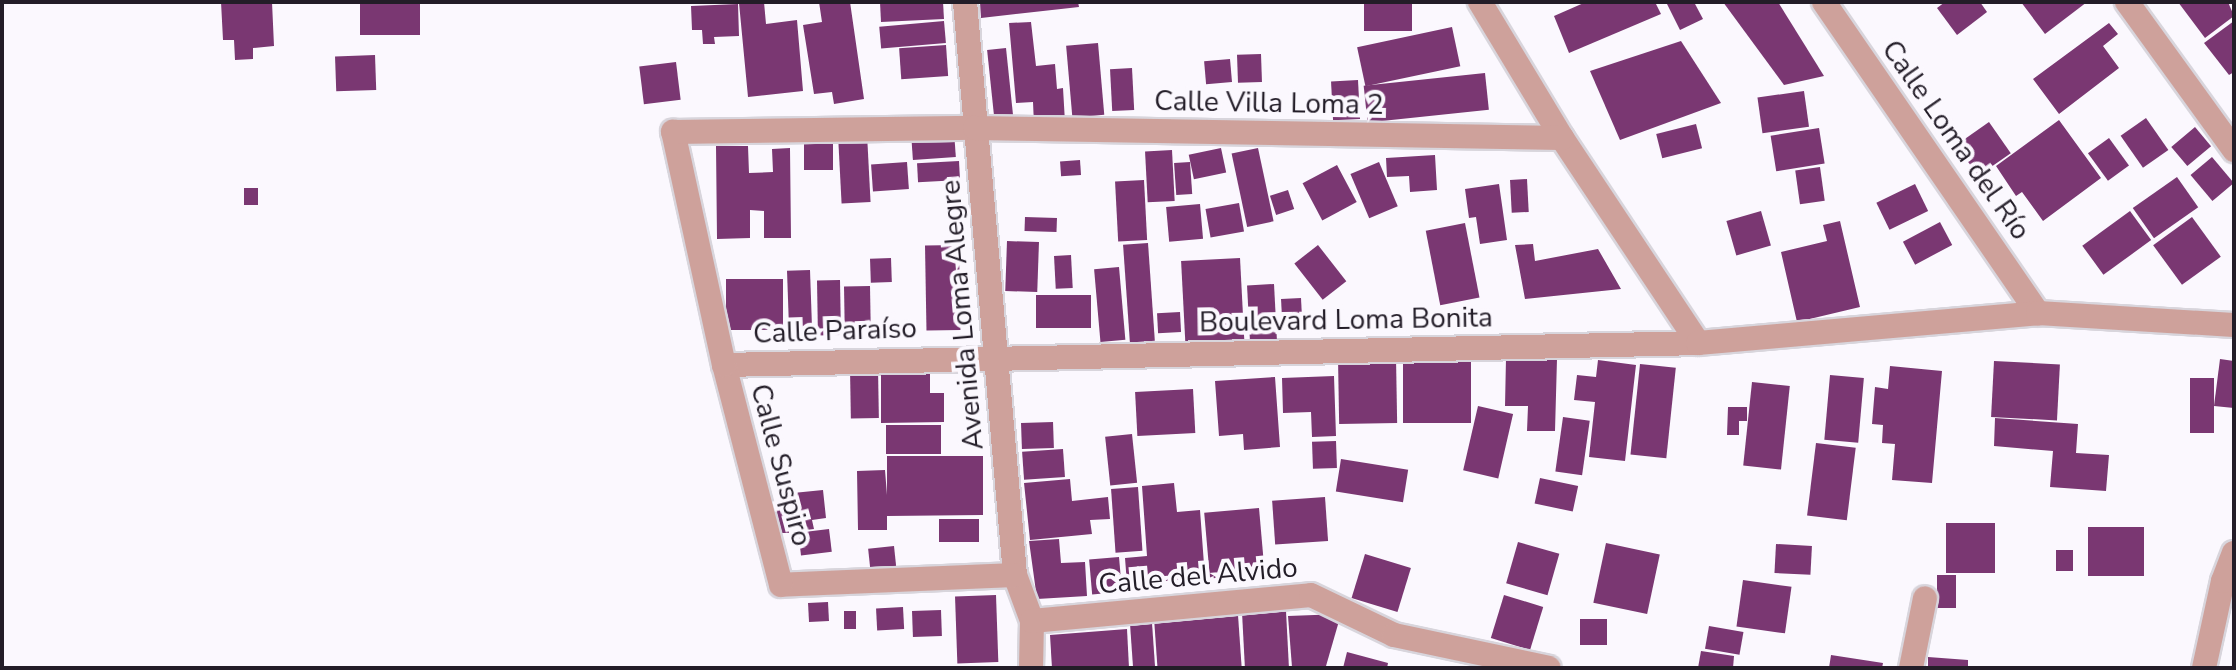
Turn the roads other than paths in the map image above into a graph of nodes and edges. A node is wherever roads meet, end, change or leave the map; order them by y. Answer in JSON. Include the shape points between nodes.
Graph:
{"nodes":[{"id":1,"x":965,"y":2,"type":"edge"},
{"id":2,"x":1480,"y":2,"type":"edge"},
{"id":3,"x":1824,"y":2,"type":"edge"},
{"id":4,"x":2127,"y":2,"type":"edge"},
{"id":5,"x":975,"y":128,"type":"junction"},
{"id":6,"x":673,"y":132,"type":"joint"},
{"id":7,"x":1562,"y":138,"type":"junction"},
{"id":8,"x":2234,"y":150,"type":"edge"},
{"id":9,"x":2038,"y":313,"type":"junction"},
{"id":10,"x":2234,"y":325,"type":"edge"},
{"id":11,"x":1698,"y":343,"type":"junction"},
{"id":12,"x":995,"y":357,"type":"junction"},
{"id":13,"x":724,"y":365,"type":"junction"},
{"id":14,"x":2234,"y":553,"type":"edge"},
{"id":15,"x":1015,"y":575,"type":"junction"},
{"id":16,"x":1925,"y":598,"type":"dead end"},
{"id":17,"x":1032,"y":621,"type":"junction"},
{"id":18,"x":1031,"y":668,"type":"edge"},
{"id":19,"x":1549,"y":668,"type":"edge"},
{"id":20,"x":1911,"y":668,"type":"edge"},
{"id":21,"x":2204,"y":668,"type":"edge"}],
"edges":[{"from":1,"to":5,"type":"street","name":"Avenida Loma Alegre"},
{"from":2,"to":7,"type":"street"},
{"from":3,"to":9,"type":"street","name":"Calle Loma del Río"},
{"from":4,"to":8,"type":"street"},
{"from":5,"to":6,"type":"street","name":"Calle Villa Loma 2"},
{"from":5,"to":7,"type":"street","name":"Calle Villa Loma 2"},
{"from":5,"to":12,"type":"street","name":"Avenida Loma Alegre"},
{"from":6,"to":13,"type":"street","name":"Calle Suspiro"},
{"from":7,"to":11,"type":"street"},
{"from":9,"to":10,"type":"street","name":"Boulevard Loma Bonita"},
{"from":9,"to":11,"type":"street","name":"Boulevard Loma Bonita"},
{"from":11,"to":12,"type":"street","name":"Boulevard Loma Bonita"},
{"from":12,"to":13,"type":"street","name":"Calle Paraíso"},
{"from":12,"to":15,"type":"street","name":"Avenida Loma Alegre"},
{"from":13,"to":15,"type":"street","name":"Calle Suspiro","via":[[781,585]]},
{"from":14,"to":21,"type":"street"},
{"from":15,"to":17,"type":"street","name":"Avenida Loma Alegre"},
{"from":16,"to":20,"type":"street"},
{"from":17,"to":18,"type":"street"},
{"from":17,"to":19,"type":"street","name":"Calle del Alvido","via":[[1311,595],[1394,635]]}]}
